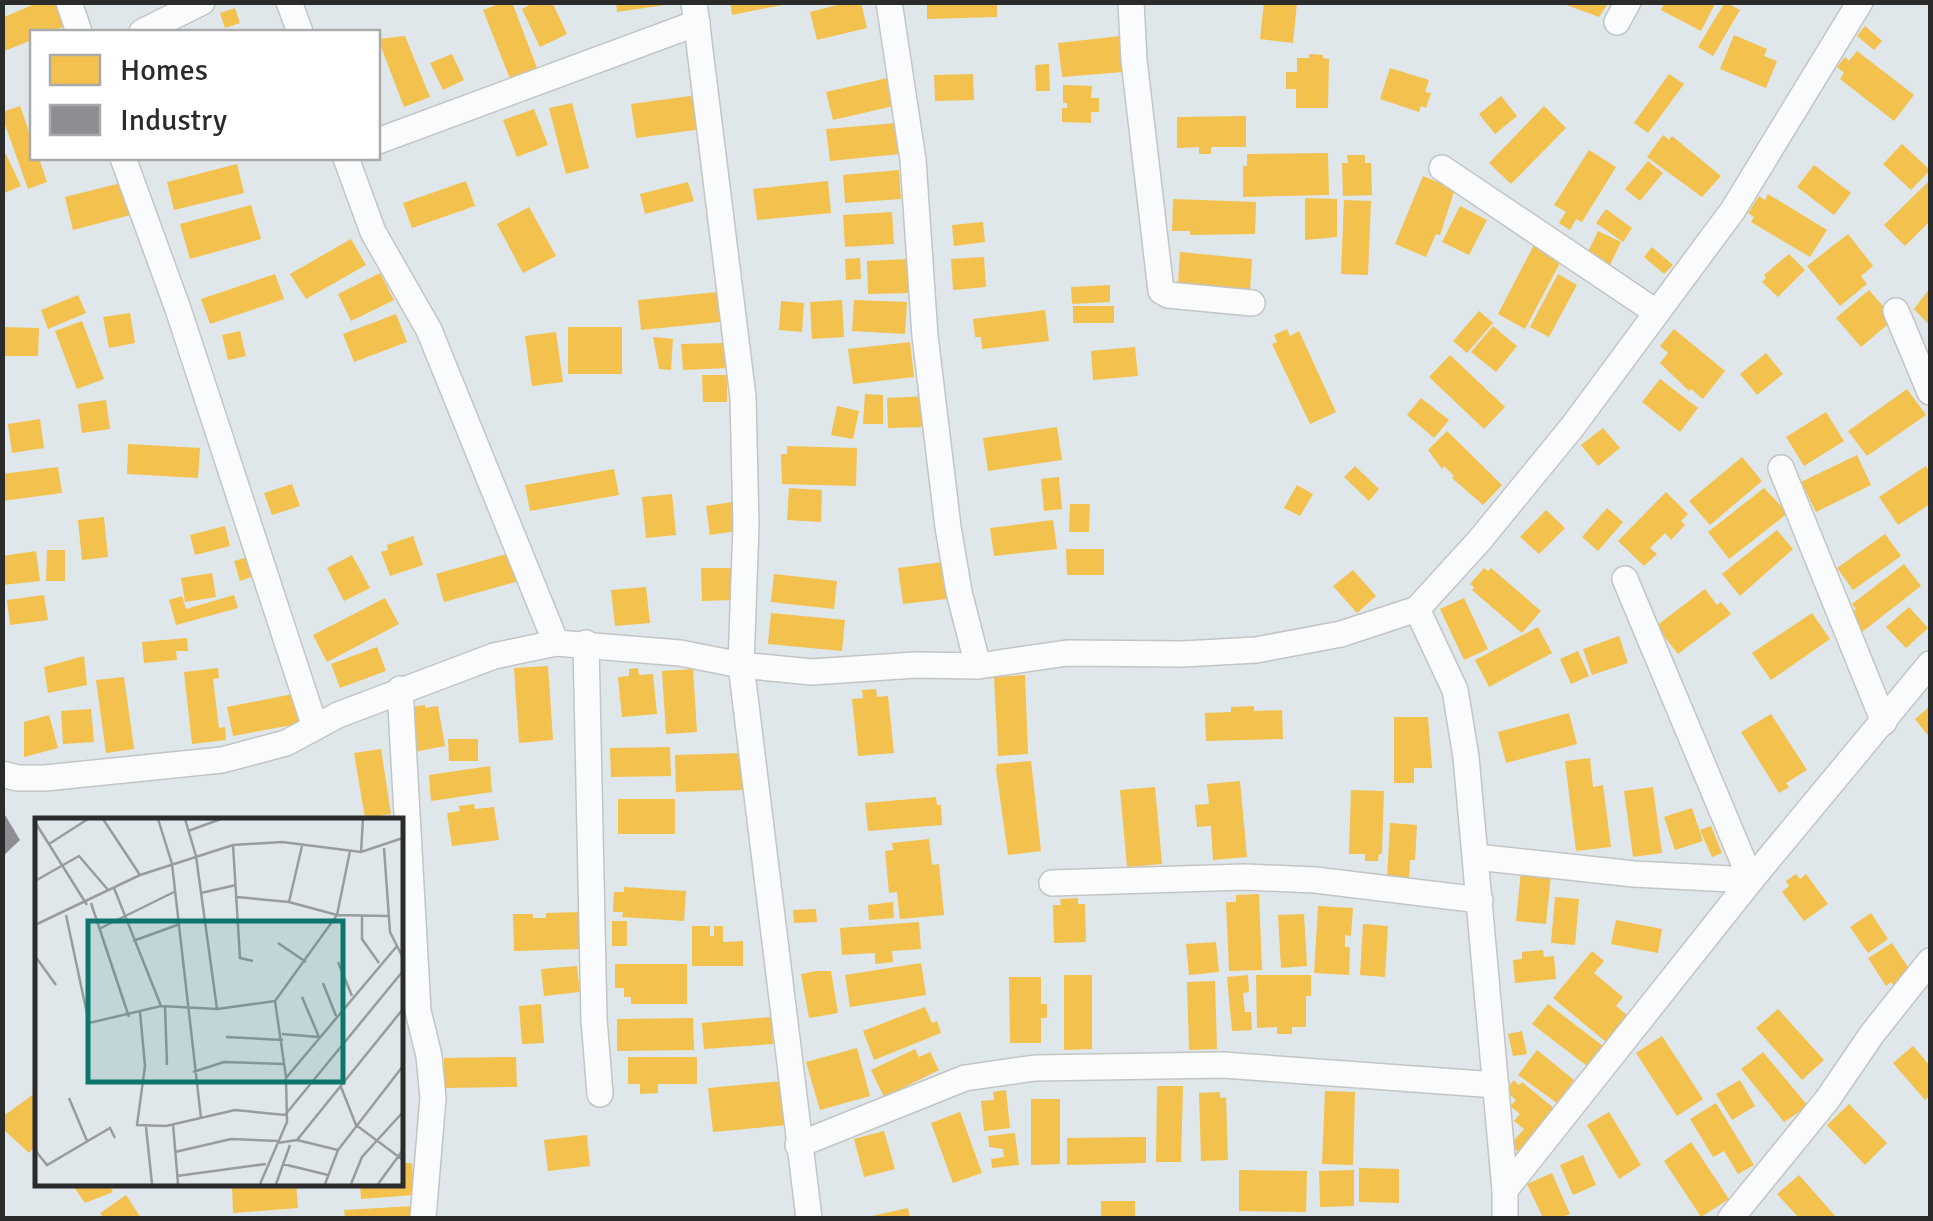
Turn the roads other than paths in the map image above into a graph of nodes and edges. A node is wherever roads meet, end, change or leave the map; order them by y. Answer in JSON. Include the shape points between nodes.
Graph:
{"nodes":[{"id":1,"x":69,"y":2,"type":"edge"},
{"id":2,"x":202,"y":2,"type":"edge"},
{"id":3,"x":289,"y":2,"type":"edge"},
{"id":4,"x":889,"y":2,"type":"edge"},
{"id":5,"x":1132,"y":2,"type":"edge"},
{"id":6,"x":1860,"y":2,"type":"edge"},
{"id":7,"x":695,"y":13,"type":"edge"},
{"id":8,"x":78,"y":30,"type":"edge"},
{"id":9,"x":146,"y":30,"type":"edge"},
{"id":10,"x":299,"y":30,"type":"edge"},
{"id":11,"x":380,"y":140,"type":"edge"},
{"id":12,"x":124,"y":160,"type":"edge"},
{"id":13,"x":347,"y":160,"type":"edge"},
{"id":14,"x":1442,"y":168,"type":"dead end"},
{"id":15,"x":1252,"y":303,"type":"dead end"},
{"id":16,"x":1896,"y":311,"type":"dead end"},
{"id":17,"x":1656,"y":312,"type":"junction"},
{"id":18,"x":1930,"y":392,"type":"edge"},
{"id":19,"x":1781,"y":468,"type":"dead end"},
{"id":20,"x":1625,"y":579,"type":"dead end"},
{"id":21,"x":1417,"y":609,"type":"junction"},
{"id":22,"x":556,"y":642,"type":"junction"},
{"id":23,"x":586,"y":643,"type":"junction"},
{"id":24,"x":1930,"y":664,"type":"edge"},
{"id":25,"x":741,"y":665,"type":"junction"},
{"id":26,"x":978,"y":666,"type":"junction"},
{"id":27,"x":400,"y":689,"type":"junction"},
{"id":28,"x":1884,"y":722,"type":"junction"},
{"id":29,"x":315,"y":727,"type":"junction"},
{"id":30,"x":2,"y":774,"type":"edge"},
{"id":31,"x":1476,"y":858,"type":"junction"},
{"id":32,"x":1751,"y":880,"type":"junction"},
{"id":33,"x":1052,"y":883,"type":"dead end"},
{"id":34,"x":1480,"y":900,"type":"junction"},
{"id":35,"x":1930,"y":961,"type":"edge"},
{"id":36,"x":1496,"y":1085,"type":"junction"},
{"id":37,"x":600,"y":1094,"type":"dead end"},
{"id":38,"x":798,"y":1145,"type":"junction"},
{"id":39,"x":1506,"y":1190,"type":"junction"},
{"id":40,"x":423,"y":1218,"type":"edge"},
{"id":41,"x":808,"y":1218,"type":"edge"},
{"id":42,"x":1506,"y":1218,"type":"edge"},
{"id":43,"x":1732,"y":1218,"type":"edge"}],
"edges":[{"from":1,"to":8,"type":"street"},
{"from":2,"to":9,"type":"street"},
{"from":3,"to":10,"type":"street"},
{"from":4,"to":26,"type":"street","via":[[913,160],[948,527]]},
{"from":5,"to":15,"type":"street","via":[[1162,291]]},
{"from":6,"to":17,"type":"street","via":[[1733,210]]},
{"from":7,"to":11,"type":"street"},
{"from":7,"to":25,"type":"street","via":[[743,397]]},
{"from":12,"to":29,"type":"street"},
{"from":13,"to":22,"type":"street","via":[[373,232],[429,330]]},
{"from":14,"to":17,"type":"street"},
{"from":16,"to":18,"type":"street"},
{"from":17,"to":21,"type":"street","via":[[1573,426]]},
{"from":19,"to":28,"type":"street"},
{"from":20,"to":32,"type":"street"},
{"from":21,"to":26,"type":"street","via":[[1342,634],[1256,650],[1067,653]]},
{"from":21,"to":31,"type":"street","via":[[1455,690]]},
{"from":22,"to":23,"type":"street"},
{"from":22,"to":27,"type":"street"},
{"from":23,"to":25,"type":"street"},
{"from":23,"to":37,"type":"street"},
{"from":24,"to":28,"type":"street"},
{"from":25,"to":26,"type":"street","via":[[812,672]]},
{"from":25,"to":38,"type":"street"},
{"from":27,"to":29,"type":"street"},
{"from":27,"to":40,"type":"street","via":[[418,1012],[433,1098]]},
{"from":28,"to":32,"type":"street"},
{"from":29,"to":30,"type":"street","via":[[286,743],[222,760],[46,778]]},
{"from":31,"to":32,"type":"street"},
{"from":31,"to":34,"type":"street"},
{"from":32,"to":39,"type":"street"},
{"from":33,"to":34,"type":"street","via":[[1244,877]]},
{"from":34,"to":36,"type":"street"},
{"from":35,"to":43,"type":"street"},
{"from":36,"to":38,"type":"street","via":[[1223,1065],[1034,1068],[964,1078]]},
{"from":36,"to":39,"type":"street"},
{"from":38,"to":41,"type":"street"},
{"from":39,"to":42,"type":"street"}]}
